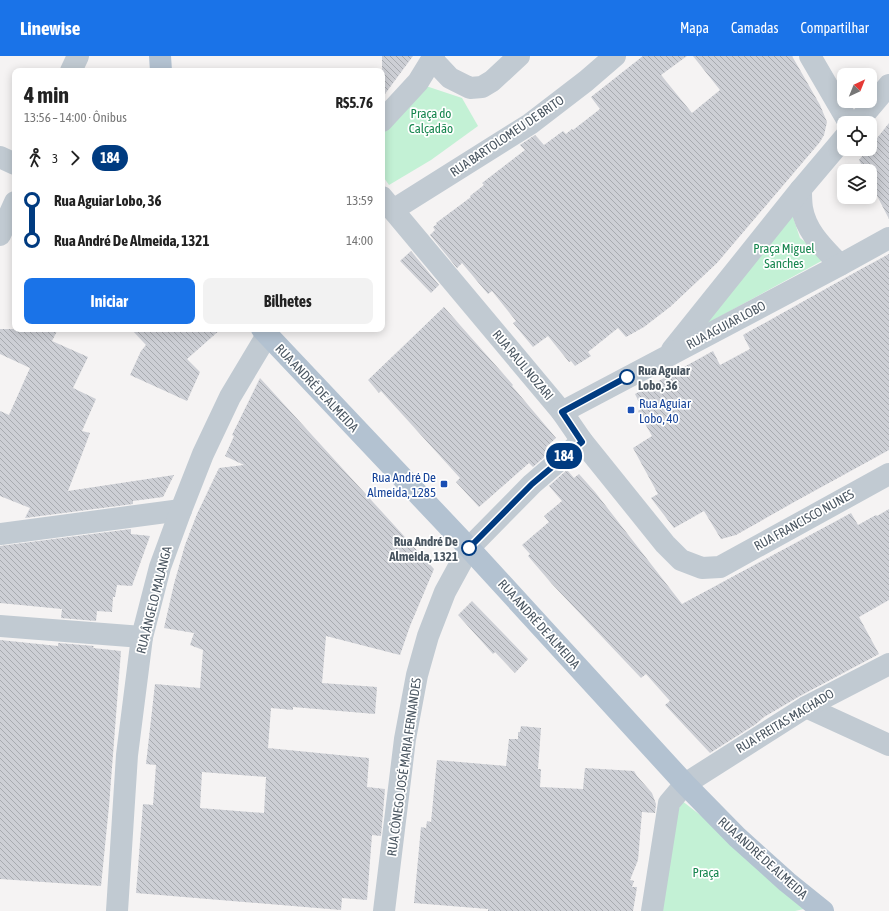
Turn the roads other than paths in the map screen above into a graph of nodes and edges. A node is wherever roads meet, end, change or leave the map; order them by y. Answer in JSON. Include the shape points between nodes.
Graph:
{"nodes":[{"id":1,"x":78,"y":56,"type":"edge"},
{"id":2,"x":160,"y":56,"type":"edge"},
{"id":3,"x":519,"y":56,"type":"edge"},
{"id":4,"x":615,"y":56,"type":"edge"},
{"id":5,"x":810,"y":56,"type":"edge"},
{"id":6,"x":433,"y":58,"type":"edge"},
{"id":7,"x":72,"y":68,"type":"edge"},
{"id":8,"x":162,"y":68,"type":"edge"},
{"id":9,"x":889,"y":86,"type":"edge"},
{"id":10,"x":845,"y":116,"type":"edge"},
{"id":11,"x":863,"y":116,"type":"edge"},
{"id":12,"x":385,"y":118,"type":"edge"},
{"id":13,"x":837,"y":146,"type":"edge"},
{"id":14,"x":0,"y":158,"type":"edge"},
{"id":15,"x":12,"y":163,"type":"edge"},
{"id":16,"x":801,"y":189,"type":"junction"},
{"id":17,"x":388,"y":203,"type":"edge"},
{"id":18,"x":12,"y":209,"type":"edge"},
{"id":19,"x":0,"y":235,"type":"edge"},
{"id":20,"x":889,"y":238,"type":"edge"},
{"id":21,"x":840,"y":265,"type":"junction"},
{"id":22,"x":265,"y":332,"type":"edge"},
{"id":23,"x":665,"y":357,"type":"junction"},
{"id":24,"x":562,"y":412,"type":"junction"},
{"id":25,"x":582,"y":442,"type":"junction"},
{"id":26,"x":889,"y":474,"type":"edge"},
{"id":27,"x":181,"y":510,"type":"junction"},
{"id":28,"x":0,"y":534,"type":"edge"},
{"id":29,"x":469,"y":548,"type":"junction"},
{"id":30,"x":720,"y":566,"type":"joint"},
{"id":31,"x":0,"y":626,"type":"edge"},
{"id":32,"x":142,"y":637,"type":"junction"},
{"id":33,"x":889,"y":664,"type":"edge"},
{"id":34,"x":806,"y":707,"type":"junction"},
{"id":35,"x":889,"y":744,"type":"edge"},
{"id":36,"x":684,"y":784,"type":"junction"},
{"id":37,"x":117,"y":911,"type":"edge"},
{"id":38,"x":384,"y":911,"type":"edge"},
{"id":39,"x":652,"y":911,"type":"edge"},
{"id":40,"x":823,"y":911,"type":"edge"}],
"edges":[{"from":1,"to":7,"type":"street"},
{"from":2,"to":8,"type":"main road"},
{"from":3,"to":6,"type":"street","via":[[492,81],[482,87],[470,88],[450,78]]},
{"from":4,"to":17,"type":"street","name":"RUA BARTOLOMEU DE BRITO","via":[[530,124]]},
{"from":5,"to":10,"type":"street"},
{"from":6,"to":12,"type":"street","via":[[418,82]]},
{"from":9,"to":11,"type":"street"},
{"from":13,"to":16,"type":"street"},
{"from":14,"to":15,"type":"street"},
{"from":16,"to":21,"type":"street","via":[[802,208],[808,227]]},
{"from":16,"to":23,"type":"street"},
{"from":17,"to":24,"type":"street","name":"RUA RAUL NOZARI"},
{"from":18,"to":19,"type":"street"},
{"from":20,"to":21,"type":"street","name":"RUA AGUIAR LOBO"},
{"from":21,"to":23,"type":"street","name":"RUA AGUIAR LOBO"},
{"from":22,"to":27,"type":"street","name":"RUA ÂNGELO MALANGA","via":[[203,454]]},
{"from":22,"to":29,"type":"main road","name":"RUA ANDRÉ DE ALMEIDA"},
{"from":23,"to":24,"type":"street","name":"RUA AGUIAR LOBO"},
{"from":24,"to":25,"type":"street","name":"RUA RAUL NOZARI"},
{"from":25,"to":29,"type":"street","name":"RUA CÔNEGO JOSÉ MARIA FERNANDES","via":[[532,484]]},
{"from":25,"to":30,"type":"street","name":"RUA RAUL NOZARI","via":[[664,544],[682,560],[702,568]]},
{"from":26,"to":30,"type":"street","name":"RUA FRANCISCO NUNES"},
{"from":27,"to":28,"type":"street"},
{"from":27,"to":32,"type":"street","name":"RUA ÂNGELO MALANGA","via":[[160,567]]},
{"from":29,"to":36,"type":"main road","name":"RUA ANDRÉ DE ALMEIDA"},
{"from":29,"to":38,"type":"street","name":"RUA CÔNEGO JOSÉ MARIA FERNANDES","via":[[445,592],[428,636],[417,675],[406,739]]},
{"from":31,"to":32,"type":"street"},
{"from":32,"to":37,"type":"street","name":"RUA ÂNGELO MALANGA","via":[[127,755]]},
{"from":33,"to":34,"type":"street","name":"RUA FREITAS MACHADO"},
{"from":34,"to":35,"type":"street"},
{"from":34,"to":36,"type":"street","name":"RUA FREITAS MACHADO"},
{"from":36,"to":39,"type":"street","name":"RUA FREITAS MACHADO","via":[[669,803]]},
{"from":36,"to":40,"type":"main road","name":"RUA ANDRÉ DE ALMEIDA","via":[[737,837]]}]}
